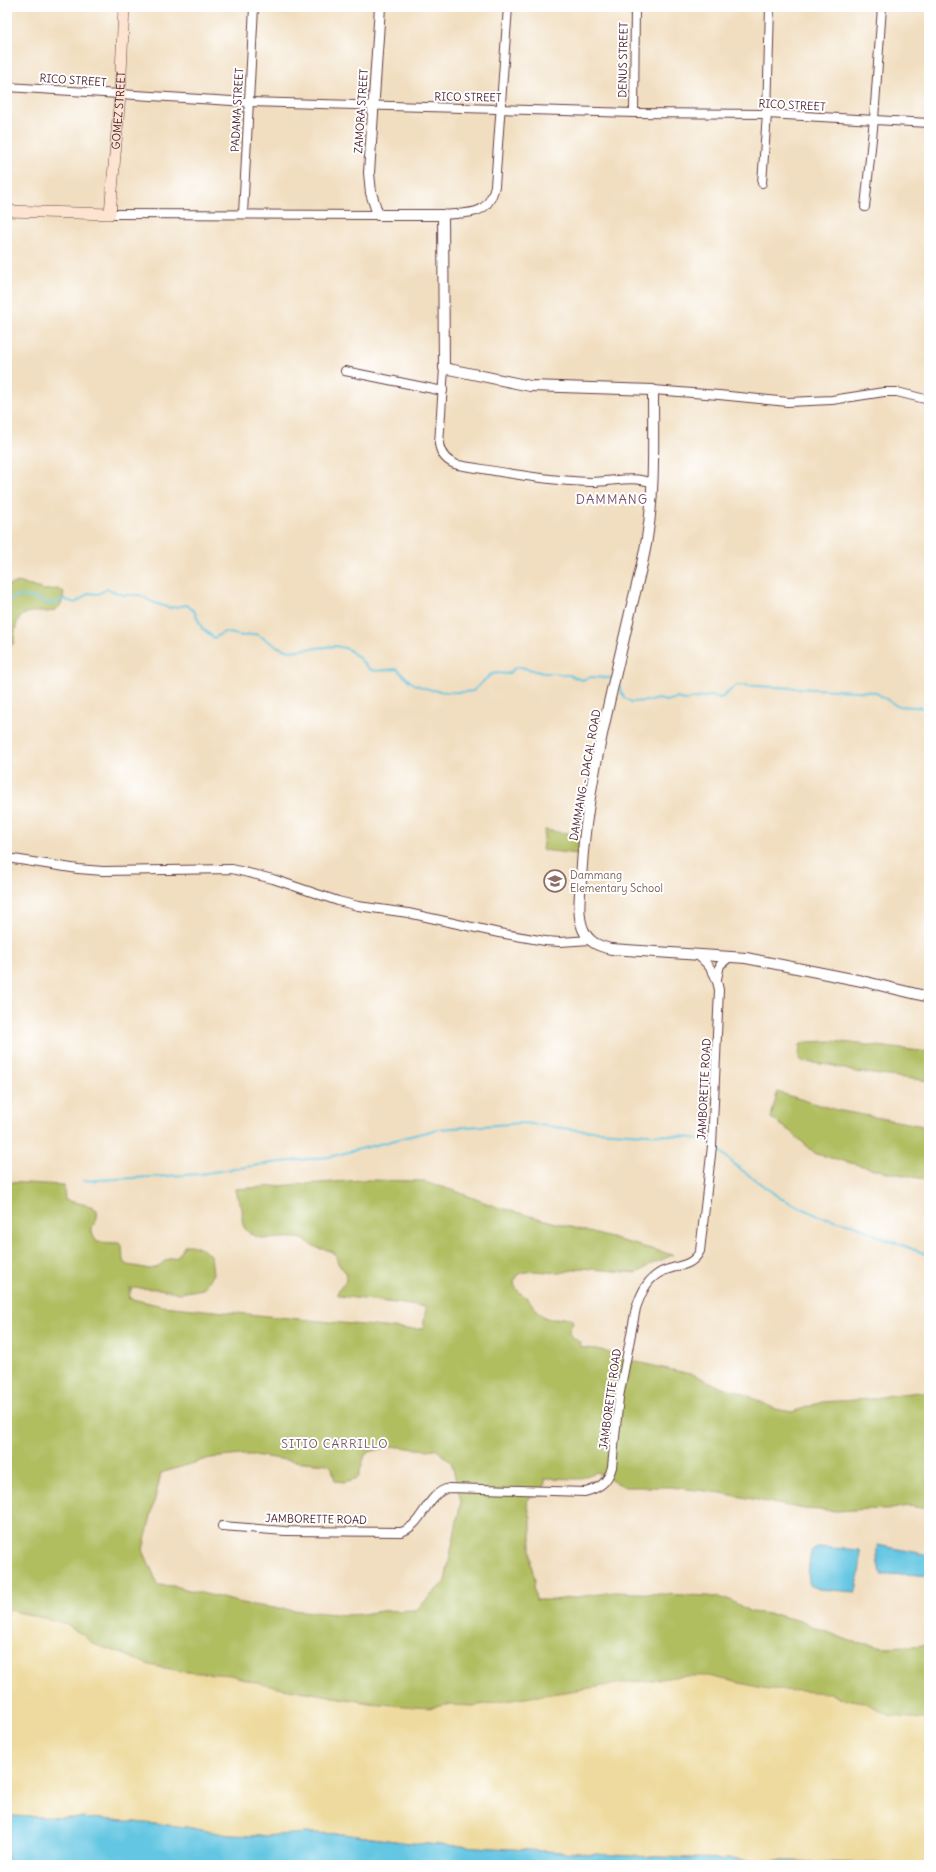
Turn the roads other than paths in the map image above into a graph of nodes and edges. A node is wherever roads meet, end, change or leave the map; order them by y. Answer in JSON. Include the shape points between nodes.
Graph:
{"nodes":[{"id":1,"x":124,"y":7,"type":"edge"},
{"id":2,"x":254,"y":7,"type":"edge"},
{"id":3,"x":380,"y":7,"type":"edge"},
{"id":4,"x":508,"y":7,"type":"edge"},
{"id":5,"x":635,"y":7,"type":"edge"},
{"id":6,"x":770,"y":7,"type":"edge"},
{"id":7,"x":882,"y":7,"type":"edge"},
{"id":8,"x":7,"y":87,"type":"edge"},
{"id":9,"x":120,"y":94,"type":"junction"},
{"id":10,"x":248,"y":102,"type":"junction"},
{"id":11,"x":373,"y":106,"type":"junction"},
{"id":12,"x":501,"y":109,"type":"junction"},
{"id":13,"x":634,"y":113,"type":"junction"},
{"id":14,"x":767,"y":114,"type":"junction"},
{"id":15,"x":874,"y":120,"type":"junction"},
{"id":16,"x":929,"y":123,"type":"edge"},
{"id":17,"x":762,"y":183,"type":"dead end"},
{"id":18,"x":865,"y":207,"type":"dead end"},
{"id":19,"x":7,"y":211,"type":"edge"},
{"id":20,"x":110,"y":214,"type":"junction"},
{"id":21,"x":243,"y":214,"type":"junction"},
{"id":22,"x":443,"y":215,"type":"junction"},
{"id":23,"x":378,"y":216,"type":"junction"},
{"id":24,"x":444,"y":368,"type":"junction"},
{"id":25,"x":345,"y":371,"type":"dead end"},
{"id":26,"x":653,"y":390,"type":"junction"},
{"id":27,"x":442,"y":391,"type":"junction"},
{"id":28,"x":929,"y":400,"type":"edge"},
{"id":29,"x":653,"y":483,"type":"junction"},
{"id":30,"x":7,"y":858,"type":"edge"},
{"id":31,"x":590,"y":940,"type":"junction"},
{"id":32,"x":697,"y":955,"type":"junction"},
{"id":33,"x":730,"y":957,"type":"junction"},
{"id":34,"x":717,"y":979,"type":"junction"},
{"id":35,"x":929,"y":997,"type":"edge"},
{"id":36,"x":222,"y":1526,"type":"dead end"}],
"edges":[{"from":1,"to":9,"type":"main road","name":"GOMEZ STREET"},
{"from":2,"to":10,"type":"street","name":"PADAMA STREET"},
{"from":3,"to":11,"type":"street","name":"ZAMORA STREET"},
{"from":4,"to":12,"type":"street"},
{"from":5,"to":13,"type":"street","name":"DENUS STREET"},
{"from":6,"to":14,"type":"street"},
{"from":7,"to":15,"type":"street"},
{"from":8,"to":9,"type":"street","name":"RICO STREET"},
{"from":9,"to":10,"type":"street","name":"RICO STREET"},
{"from":9,"to":20,"type":"main road","name":"GOMEZ STREET"},
{"from":10,"to":11,"type":"street","name":"RICO STREET"},
{"from":10,"to":21,"type":"street","name":"PADAMA STREET"},
{"from":11,"to":12,"type":"street","name":"RICO STREET"},
{"from":11,"to":23,"type":"street","name":"ZAMORA STREET","via":[[369,173]]},
{"from":12,"to":13,"type":"street","name":"RICO STREET"},
{"from":12,"to":22,"type":"street","via":[[492,199],[480,210]]},
{"from":13,"to":14,"type":"street","name":"RICO STREET"},
{"from":14,"to":15,"type":"street","name":"RICO STREET"},
{"from":14,"to":17,"type":"street"},
{"from":15,"to":16,"type":"street","name":"RICO STREET"},
{"from":15,"to":18,"type":"street"},
{"from":19,"to":20,"type":"main road"},
{"from":20,"to":21,"type":"street"},
{"from":21,"to":23,"type":"street"},
{"from":22,"to":23,"type":"street"},
{"from":22,"to":24,"type":"street"},
{"from":24,"to":26,"type":"street","via":[[530,386]]},
{"from":24,"to":27,"type":"street"},
{"from":25,"to":27,"type":"street"},
{"from":26,"to":28,"type":"street","via":[[788,402],[832,400],[884,392],[897,392]]},
{"from":26,"to":29,"type":"street","name":"DAMMANG - DACAL ROAD"},
{"from":27,"to":29,"type":"street","via":[[439,444],[443,456],[454,464],[579,481],[636,479]]},
{"from":29,"to":31,"type":"street","name":"DAMMANG - DACAL ROAD","via":[[647,540],[594,777],[582,867],[580,917],[583,929]]},
{"from":30,"to":31,"type":"street","via":[[103,871],[232,869],[358,906],[419,915],[545,941]]},
{"from":31,"to":32,"type":"street","via":[[611,949]]},
{"from":32,"to":33,"type":"street"},
{"from":32,"to":34,"type":"street","name":"JAMBORETTE ROAD","via":[[707,963]]},
{"from":33,"to":34,"type":"street","via":[[720,965]]},
{"from":33,"to":35,"type":"street","via":[[862,981]]},
{"from":34,"to":36,"type":"street","name":"JAMBORETTE ROAD","via":[[719,990],[713,1135],[700,1251],[692,1262],[654,1276],[641,1295],[636,1308],[619,1397],[610,1477],[599,1487],[585,1492],[450,1488],[437,1493],[415,1525],[401,1532],[292,1531]]}]}
